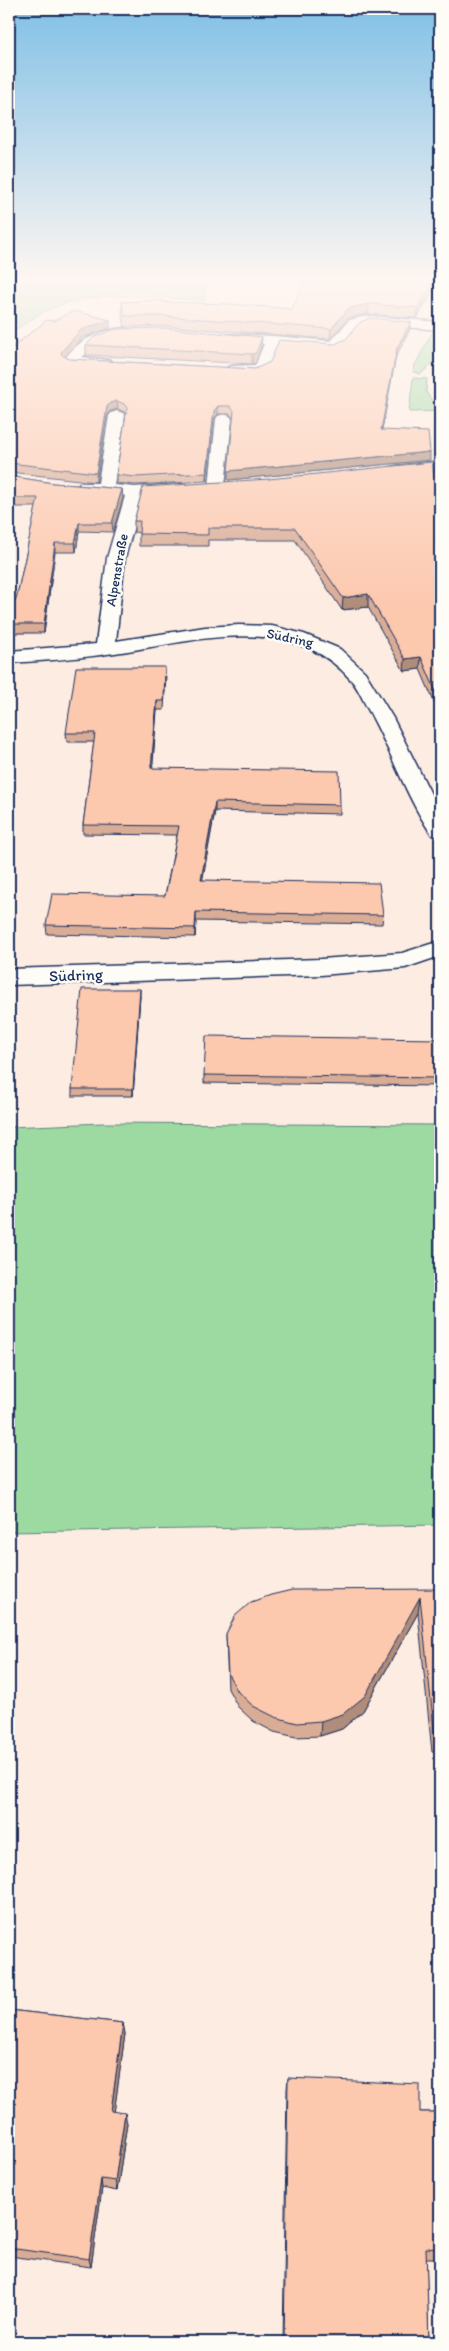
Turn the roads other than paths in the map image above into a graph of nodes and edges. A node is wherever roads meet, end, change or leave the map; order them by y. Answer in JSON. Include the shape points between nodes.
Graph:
{"nodes":[{"id":1,"x":117,"y":416,"type":"edge"},
{"id":2,"x":224,"y":419,"type":"edge"},
{"id":3,"x":440,"y":466,"type":"edge"},
{"id":4,"x":382,"y":472,"type":"edge"},
{"id":5,"x":71,"y":486,"type":"edge"},
{"id":6,"x":217,"y":486,"type":"junction"},
{"id":7,"x":236,"y":486,"type":"edge"},
{"id":8,"x":105,"y":489,"type":"junction"},
{"id":9,"x":135,"y":492,"type":"junction"},
{"id":10,"x":105,"y":649,"type":"junction"},
{"id":11,"x":9,"y":657,"type":"edge"},
{"id":12,"x":440,"y":830,"type":"edge"},
{"id":13,"x":440,"y":948,"type":"edge"},
{"id":14,"x":9,"y":976,"type":"edge"}],
"edges":[{"from":1,"to":8,"type":"street"},
{"from":2,"to":6,"type":"street"},
{"from":3,"to":4,"type":"street"},
{"from":5,"to":8,"type":"street"},
{"from":6,"to":7,"type":"street"},
{"from":6,"to":9,"type":"street"},
{"from":8,"to":9,"type":"street"},
{"from":9,"to":10,"type":"street","name":"Alpenstraße","via":[[116,558]]},
{"from":10,"to":11,"type":"street","name":"Südring"},
{"from":10,"to":12,"type":"street","name":"Südring","via":[[225,630],[277,633],[322,645],[358,677],[384,718]]},
{"from":13,"to":14,"type":"street","name":"Südring","via":[[405,960],[321,968]]}]}
